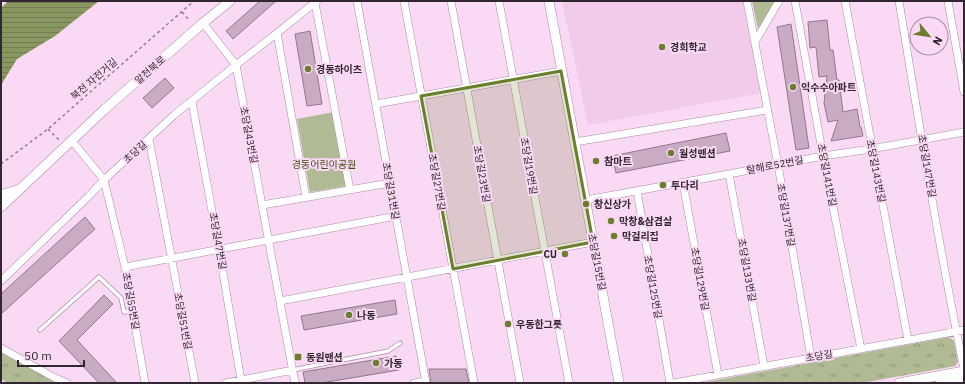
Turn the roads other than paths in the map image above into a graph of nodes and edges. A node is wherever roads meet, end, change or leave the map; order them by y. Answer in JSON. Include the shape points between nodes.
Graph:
{"nodes":[{"id":1,"x":230,"y":1,"type":"edge"},
{"id":2,"x":357,"y":1,"type":"edge"},
{"id":3,"x":404,"y":1,"type":"edge"},
{"id":4,"x":451,"y":1,"type":"edge"},
{"id":5,"x":499,"y":1,"type":"edge"},
{"id":6,"x":548,"y":1,"type":"edge"},
{"id":7,"x":747,"y":1,"type":"edge"},
{"id":8,"x":779,"y":1,"type":"edge"},
{"id":9,"x":795,"y":1,"type":"edge"},
{"id":10,"x":845,"y":1,"type":"edge"},
{"id":11,"x":899,"y":1,"type":"edge"},
{"id":12,"x":948,"y":1,"type":"edge"},
{"id":13,"x":316,"y":2,"type":"edge"},
{"id":14,"x":200,"y":26,"type":"junction"},
{"id":15,"x":277,"y":33,"type":"junction"},
{"id":16,"x":755,"y":42,"type":"junction"},
{"id":17,"x":236,"y":65,"type":"junction"},
{"id":18,"x":561,"y":70,"type":"junction"},
{"id":19,"x":514,"y":80,"type":"junction"},
{"id":20,"x":467,"y":87,"type":"junction"},
{"id":21,"x":964,"y":92,"type":"edge"},
{"id":22,"x":421,"y":96,"type":"junction"},
{"id":23,"x":192,"y":102,"type":"junction"},
{"id":24,"x":376,"y":104,"type":"junction"},
{"id":25,"x":767,"y":110,"type":"junction"},
{"id":26,"x":964,"y":132,"type":"edge"},
{"id":27,"x":149,"y":139,"type":"junction"},
{"id":28,"x":922,"y":140,"type":"junction"},
{"id":29,"x":575,"y":142,"type":"junction"},
{"id":30,"x":68,"y":144,"type":"junction"},
{"id":31,"x":872,"y":149,"type":"junction"},
{"id":32,"x":823,"y":156,"type":"junction"},
{"id":33,"x":778,"y":165,"type":"junction"},
{"id":34,"x":729,"y":174,"type":"junction"},
{"id":35,"x":104,"y":180,"type":"junction"},
{"id":36,"x":390,"y":182,"type":"junction"},
{"id":37,"x":683,"y":183,"type":"junction"},
{"id":38,"x":19,"y":190,"type":"junction"},
{"id":39,"x":350,"y":190,"type":"junction"},
{"id":40,"x":637,"y":191,"type":"junction"},
{"id":41,"x":1,"y":195,"type":"edge"},
{"id":42,"x":306,"y":198,"type":"junction"},
{"id":43,"x":586,"y":200,"type":"junction"},
{"id":44,"x":262,"y":205,"type":"junction"},
{"id":45,"x":1,"y":207,"type":"edge"},
{"id":46,"x":396,"y":216,"type":"junction"},
{"id":47,"x":268,"y":240,"type":"junction"},
{"id":48,"x":593,"y":242,"type":"junction"},
{"id":49,"x":219,"y":249,"type":"junction"},
{"id":50,"x":545,"y":252,"type":"junction"},
{"id":51,"x":171,"y":258,"type":"junction"},
{"id":52,"x":498,"y":260,"type":"junction"},
{"id":53,"x":125,"y":267,"type":"junction"},
{"id":54,"x":453,"y":269,"type":"junction"},
{"id":55,"x":407,"y":277,"type":"junction"},
{"id":56,"x":1,"y":281,"type":"edge"},
{"id":57,"x":280,"y":301,"type":"junction"},
{"id":58,"x":132,"y":311,"type":"junction"},
{"id":59,"x":40,"y":330,"type":"dead end"},
{"id":60,"x":964,"y":330,"type":"edge"},
{"id":61,"x":956,"y":332,"type":"junction"},
{"id":62,"x":908,"y":340,"type":"junction"},
{"id":63,"x":400,"y":343,"type":"dead end"},
{"id":64,"x":1,"y":348,"type":"edge"},
{"id":65,"x":861,"y":349,"type":"junction"},
{"id":66,"x":811,"y":358,"type":"junction"},
{"id":67,"x":764,"y":366,"type":"junction"},
{"id":68,"x":293,"y":370,"type":"junction"},
{"id":69,"x":964,"y":370,"type":"edge"},
{"id":70,"x":718,"y":375,"type":"junction"},
{"id":71,"x":964,"y":379,"type":"edge"},
{"id":72,"x":241,"y":380,"type":"junction"},
{"id":73,"x":425,"y":382,"type":"edge"},
{"id":74,"x":67,"y":383,"type":"edge"},
{"id":75,"x":145,"y":383,"type":"edge"},
{"id":76,"x":195,"y":383,"type":"edge"},
{"id":77,"x":226,"y":383,"type":"edge"},
{"id":78,"x":295,"y":383,"type":"edge"},
{"id":79,"x":414,"y":383,"type":"edge"},
{"id":80,"x":474,"y":383,"type":"edge"},
{"id":81,"x":520,"y":383,"type":"edge"},
{"id":82,"x":569,"y":383,"type":"edge"},
{"id":83,"x":620,"y":383,"type":"edge"},
{"id":84,"x":670,"y":383,"type":"edge"},
{"id":85,"x":674,"y":383,"type":"edge"},
{"id":86,"x":899,"y":383,"type":"edge"},
{"id":87,"x":940,"y":383,"type":"edge"}],
"edges":[{"from":1,"to":14,"type":"street","name":"알천북로"},
{"from":2,"to":24,"type":"street","name":"초당길31번길"},
{"from":3,"to":22,"type":"street","name":"초당길27번길"},
{"from":4,"to":20,"type":"street","name":"초당길23번길"},
{"from":5,"to":19,"type":"street","name":"초당길19번길"},
{"from":6,"to":18,"type":"street","name":"초당길15번길"},
{"from":7,"to":16,"type":"street","name":"초당길137번길"},
{"from":8,"to":16,"type":"street"},
{"from":9,"to":32,"type":"street","name":"초당길141번길"},
{"from":10,"to":31,"type":"street","name":"초당길143번길"},
{"from":11,"to":28,"type":"street","name":"초당길147번길"},
{"from":12,"to":21,"type":"street"},
{"from":13,"to":15,"type":"street","name":"초당길"},
{"from":13,"to":39,"type":"street","name":"초당길"},
{"from":14,"to":17,"type":"street"},
{"from":14,"to":30,"type":"street","name":"알천북로"},
{"from":15,"to":17,"type":"street","name":"초당길"},
{"from":15,"to":42,"type":"street"},
{"from":16,"to":25,"type":"street","name":"초당길137번길"},
{"from":17,"to":23,"type":"street","name":"초당길"},
{"from":17,"to":44,"type":"street","name":"초당길43번길"},
{"from":18,"to":19,"type":"street"},
{"from":18,"to":29,"type":"street","name":"초당길15번길"},
{"from":19,"to":20,"type":"street"},
{"from":19,"to":50,"type":"street","name":"초당길19번길"},
{"from":20,"to":22,"type":"street"},
{"from":20,"to":52,"type":"street","name":"초당길23번길"},
{"from":22,"to":24,"type":"street"},
{"from":22,"to":54,"type":"street","name":"초당길27번길"},
{"from":23,"to":27,"type":"street","name":"초당길"},
{"from":23,"to":49,"type":"street","name":"초당길47번길"},
{"from":24,"to":36,"type":"street","name":"초당길31번길"},
{"from":25,"to":29,"type":"street"},
{"from":25,"to":33,"type":"street","name":"초당길137번길"},
{"from":26,"to":28,"type":"street","name":"탈해로52번길"},
{"from":27,"to":35,"type":"street","name":"초당길"},
{"from":27,"to":51,"type":"street","name":"초당길51번길"},
{"from":28,"to":31,"type":"street","name":"탈해로52번길"},
{"from":28,"to":61,"type":"street","name":"초당길147번길"},
{"from":29,"to":43,"type":"street","name":"초당길15번길"},
{"from":30,"to":35,"type":"street"},
{"from":30,"to":38,"type":"street","name":"알천북로"},
{"from":31,"to":32,"type":"street","name":"탈해로52번길"},
{"from":31,"to":62,"type":"street","name":"초당길143번길"},
{"from":32,"to":33,"type":"street","name":"탈해로52번길"},
{"from":32,"to":65,"type":"street","name":"초당길141번길"},
{"from":33,"to":34,"type":"street","name":"탈해로52번길"},
{"from":33,"to":66,"type":"street","name":"초당길137번길"},
{"from":34,"to":37,"type":"street","name":"탈해로52번길"},
{"from":34,"to":67,"type":"street","name":"초당길133번길"},
{"from":35,"to":53,"type":"street","name":"초당길55번길"},
{"from":35,"to":56,"type":"street","name":"초당길"},
{"from":36,"to":39,"type":"street"},
{"from":36,"to":46,"type":"street","name":"초당길31번길"},
{"from":37,"to":40,"type":"street","name":"탈해로52번길"},
{"from":37,"to":70,"type":"street","name":"초당길129번길"},
{"from":38,"to":41,"type":"street"},
{"from":38,"to":45,"type":"street","name":"알천북로"},
{"from":39,"to":42,"type":"street"},
{"from":40,"to":43,"type":"street","name":"탈해로52번길"},
{"from":40,"to":84,"type":"street","name":"초당길125번길"},
{"from":42,"to":44,"type":"street"},
{"from":43,"to":48,"type":"street","name":"초당길15번길"},
{"from":44,"to":47,"type":"street","name":"초당길43번길"},
{"from":46,"to":47,"type":"street"},
{"from":46,"to":55,"type":"street","name":"초당길31번길"},
{"from":47,"to":49,"type":"street"},
{"from":47,"to":57,"type":"street","name":"초당길43번길"},
{"from":48,"to":50,"type":"street"},
{"from":48,"to":83,"type":"street","name":"초당길15번길"},
{"from":49,"to":51,"type":"street"},
{"from":49,"to":72,"type":"street","name":"초당길47번길"},
{"from":50,"to":52,"type":"street"},
{"from":50,"to":82,"type":"street","name":"초당길19번길"},
{"from":51,"to":53,"type":"street","name":"초당길55번길"},
{"from":51,"to":76,"type":"street","name":"초당길51번길"},
{"from":52,"to":54,"type":"street"},
{"from":52,"to":81,"type":"street","name":"초당길23번길"},
{"from":53,"to":58,"type":"street","name":"초당길55번길"},
{"from":54,"to":55,"type":"street"},
{"from":54,"to":80,"type":"street","name":"초당길27번길"},
{"from":55,"to":57,"type":"street"},
{"from":55,"to":73,"type":"street","name":"초당길31번길"},
{"from":57,"to":68,"type":"street","name":"초당길43번길"},
{"from":58,"to":59,"type":"lane","via":[[124,312],[121,298],[99,277]]},
{"from":58,"to":75,"type":"street","name":"초당길55번길"},
{"from":60,"to":61,"type":"street","name":"초당길"},
{"from":61,"to":62,"type":"street","name":"초당길"},
{"from":61,"to":69,"type":"street","name":"초당길147번길"},
{"from":62,"to":65,"type":"street","name":"초당길"},
{"from":63,"to":68,"type":"lane","via":[[388,351]]},
{"from":64,"to":74,"type":"street"},
{"from":65,"to":66,"type":"street","name":"초당길"},
{"from":66,"to":67,"type":"street","name":"초당길"},
{"from":67,"to":70,"type":"street","name":"초당길"},
{"from":68,"to":72,"type":"street"},
{"from":68,"to":78,"type":"street","name":"초당길43번길"},
{"from":69,"to":86,"type":"street"},
{"from":70,"to":85,"type":"street","name":"초당길"},
{"from":71,"to":87,"type":"street"},
{"from":72,"to":77,"type":"street"},
{"from":73,"to":79,"type":"street"}]}
